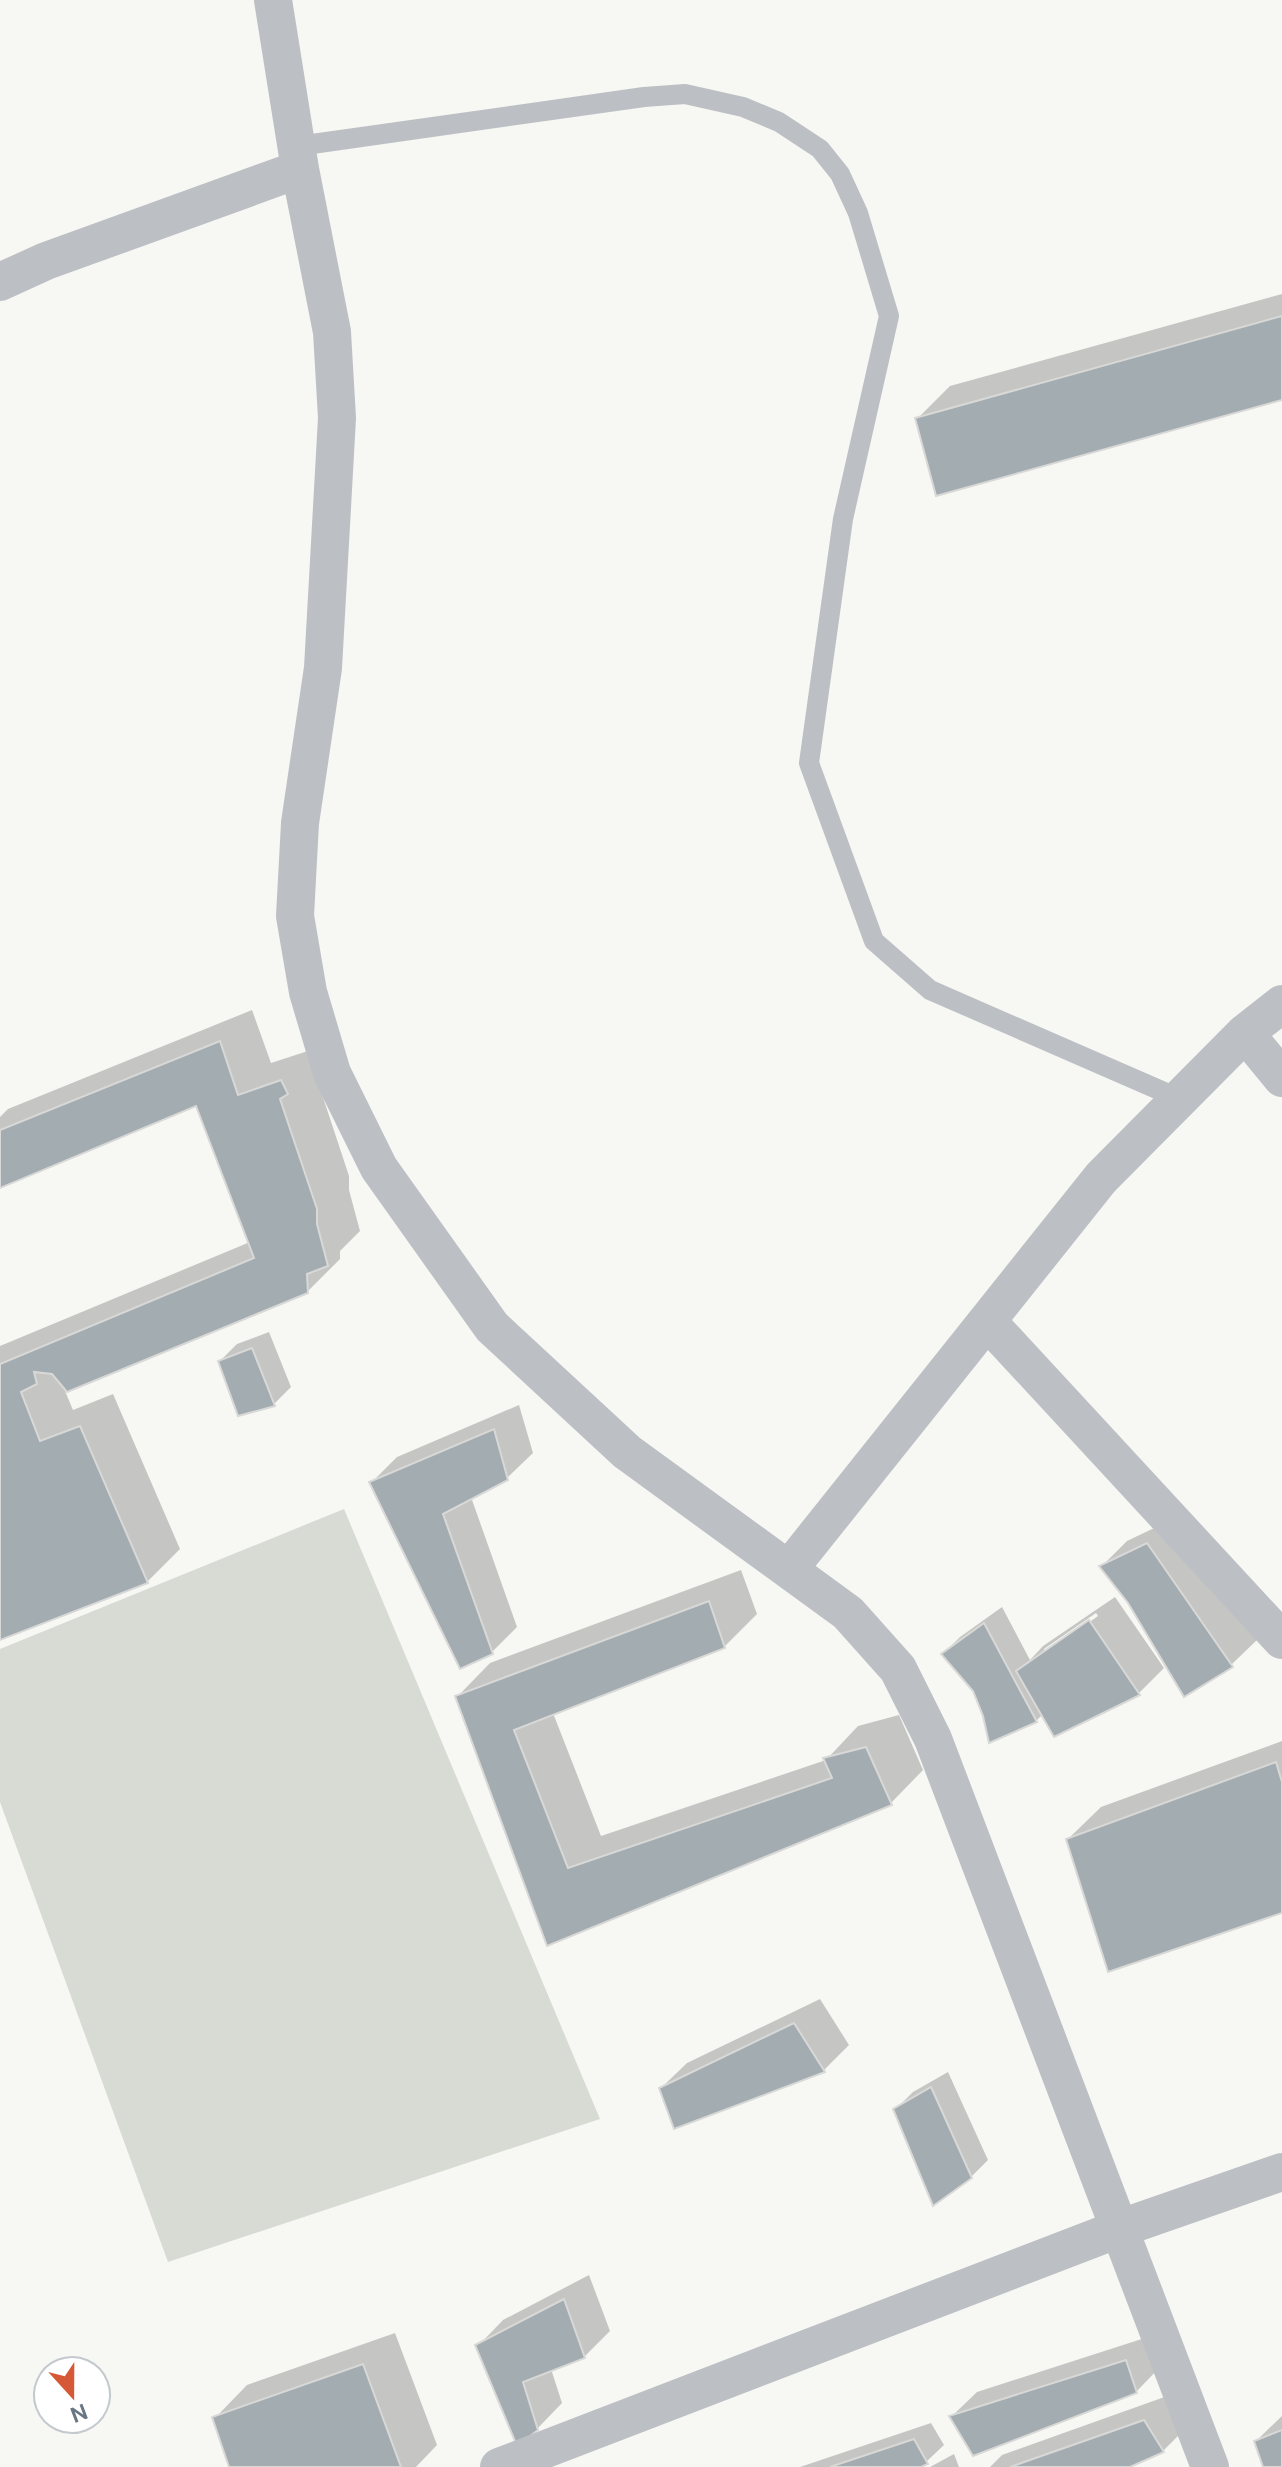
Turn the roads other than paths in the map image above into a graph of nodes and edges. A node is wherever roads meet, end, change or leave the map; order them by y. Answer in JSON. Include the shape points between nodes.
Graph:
{"nodes":[{"id":1,"x":273,"y":0,"type":"edge"},
{"id":2,"x":299,"y":157,"type":"junction"},
{"id":3,"x":0,"y":282,"type":"edge"},
{"id":4,"x":1282,"y":1004,"type":"edge"},
{"id":5,"x":1245,"y":1033,"type":"junction"},
{"id":6,"x":1282,"y":1078,"type":"edge"},
{"id":7,"x":1180,"y":1099,"type":"junction"},
{"id":8,"x":987,"y":1321,"type":"junction"},
{"id":9,"x":789,"y":1569,"type":"junction"},
{"id":10,"x":1282,"y":1640,"type":"edge"},
{"id":11,"x":1282,"y":2172,"type":"edge"},
{"id":12,"x":1121,"y":2228,"type":"junction"},
{"id":13,"x":499,"y":2467,"type":"edge"},
{"id":14,"x":1210,"y":2467,"type":"edge"}],
"edges":[{"from":1,"to":2,"type":"street"},
{"from":2,"to":3,"type":"street"},
{"from":2,"to":7,"type":"lane","via":[[685,94],[743,107],[779,122],[820,149],[840,174],[858,213],[889,316],[843,519],[809,763],[874,941],[930,990]]},
{"from":2,"to":9,"type":"street","via":[[332,332],[337,418],[323,668],[300,823],[295,916],[308,992],[332,1073],[379,1168],[492,1327],[627,1452]]},
{"from":4,"to":5,"type":"street"},
{"from":5,"to":6,"type":"street"},
{"from":5,"to":7,"type":"street"},
{"from":7,"to":8,"type":"street","via":[[1101,1178]]},
{"from":8,"to":9,"type":"street"},
{"from":8,"to":10,"type":"street"},
{"from":9,"to":12,"type":"street","via":[[848,1613],[898,1669],[933,1739]]},
{"from":11,"to":12,"type":"street"},
{"from":12,"to":13,"type":"street"},
{"from":12,"to":14,"type":"street"}]}
